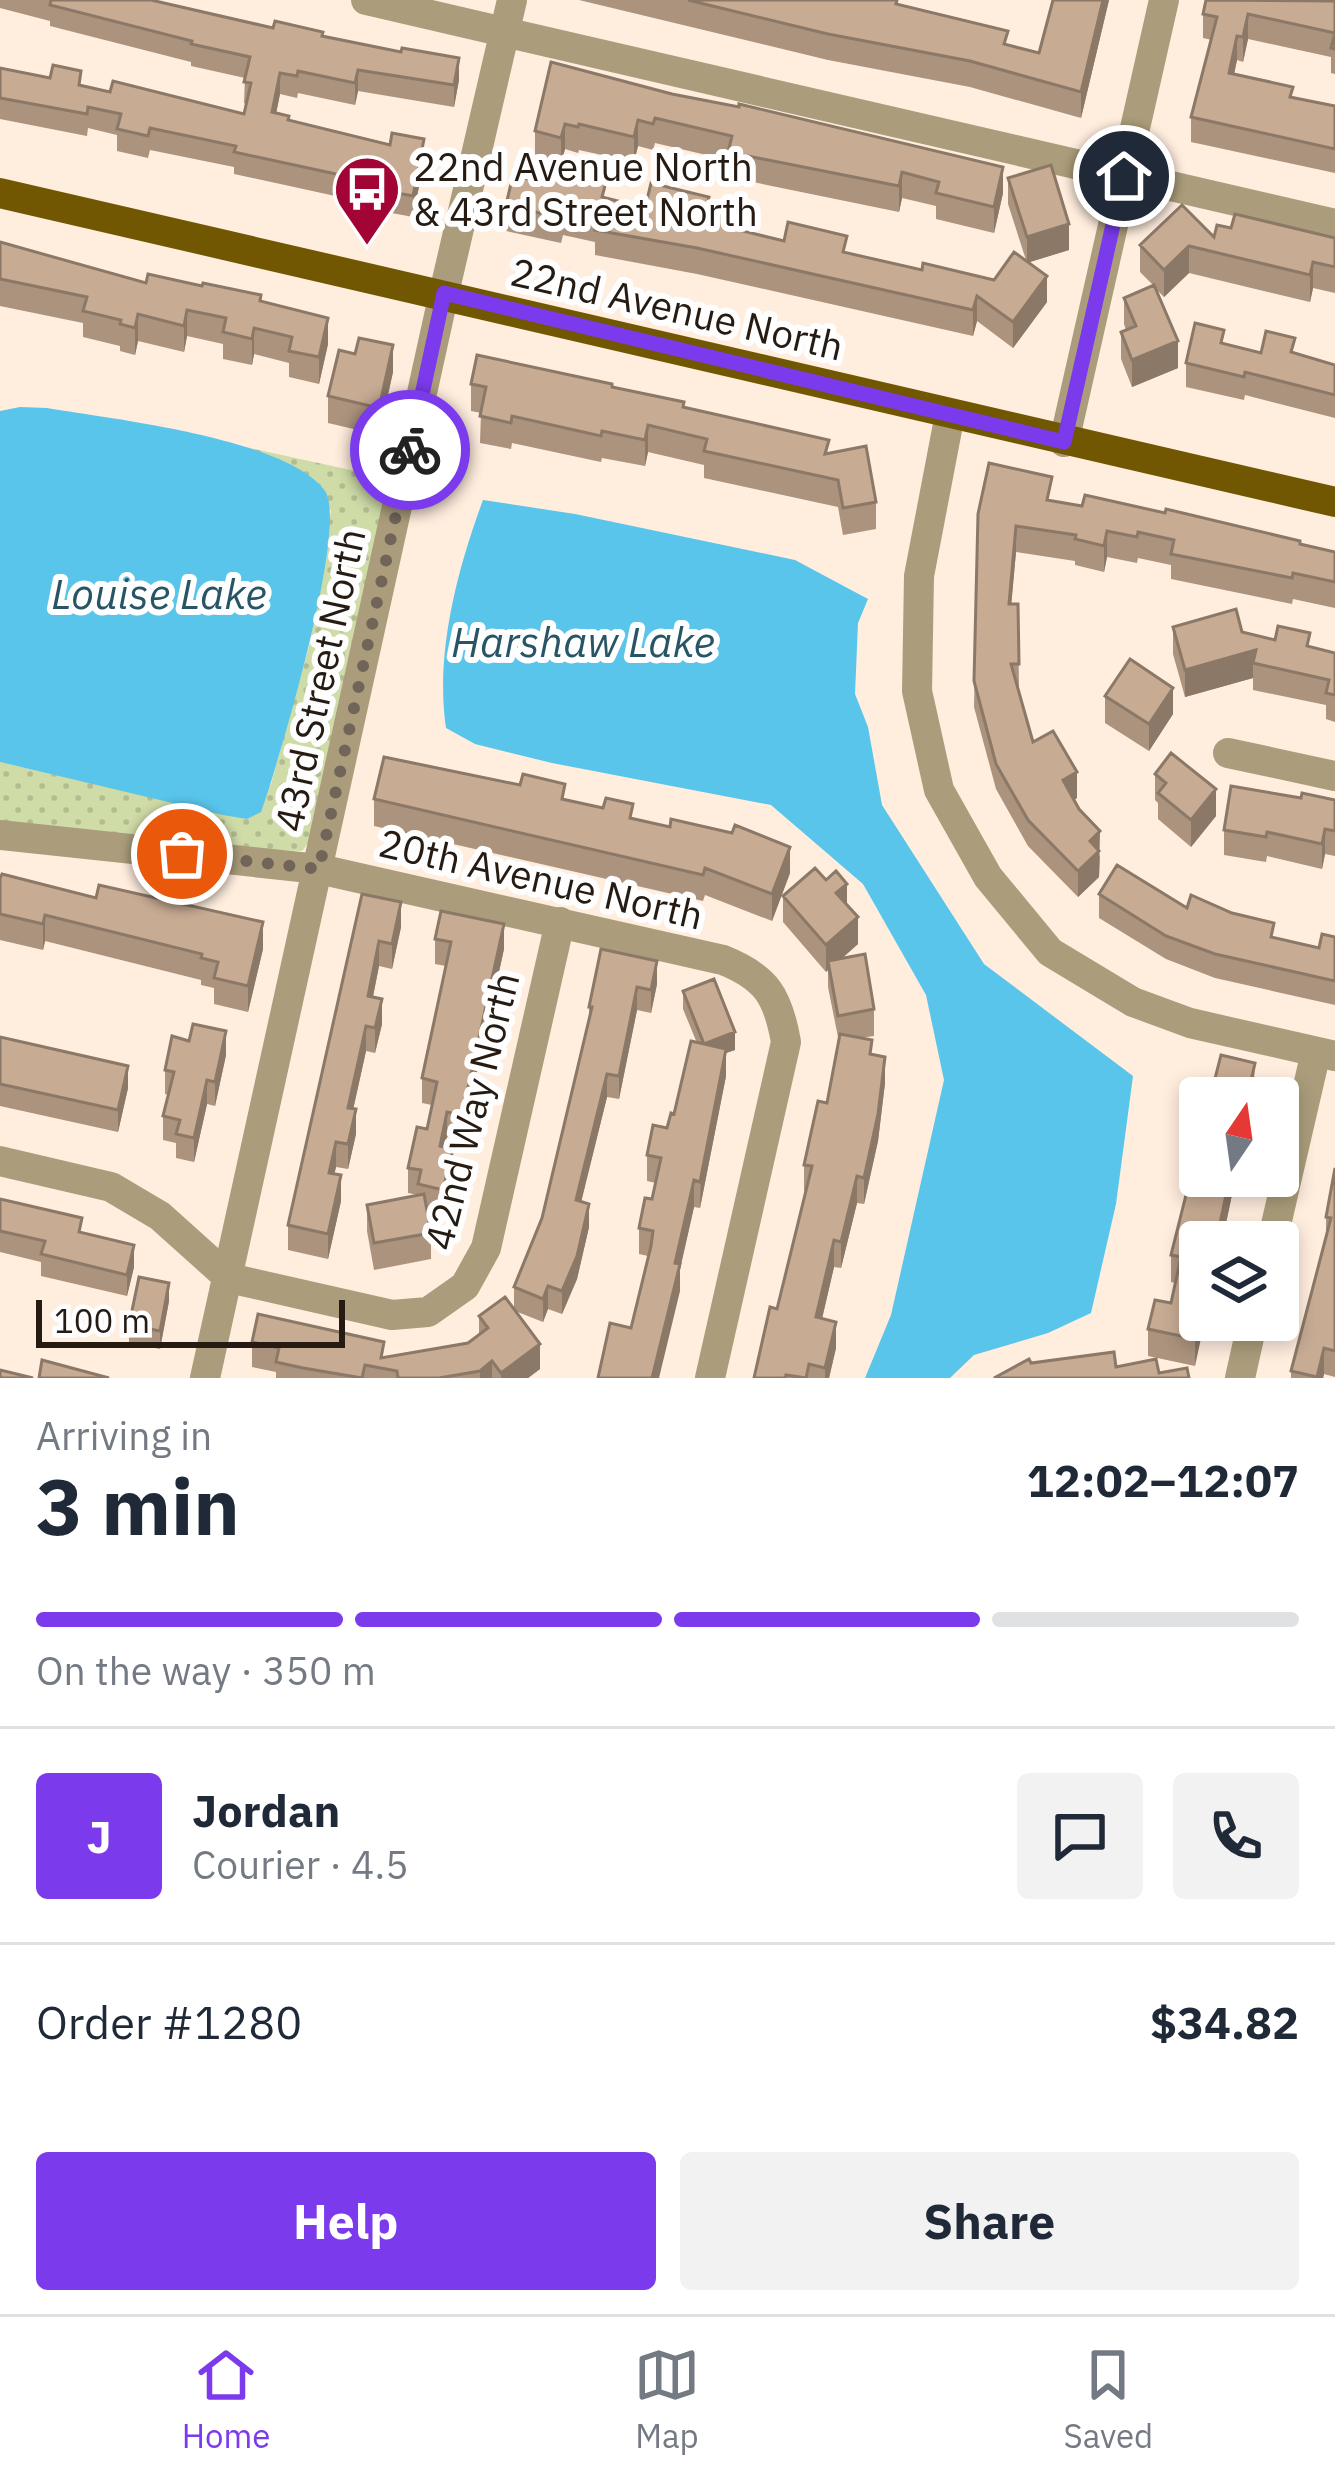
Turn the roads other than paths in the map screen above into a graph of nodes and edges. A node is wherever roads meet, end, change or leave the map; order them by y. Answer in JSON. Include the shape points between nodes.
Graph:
{"nodes":[{"id":1,"x":366,"y":0,"type":"edge"},
{"id":2,"x":512,"y":0,"type":"edge"},
{"id":3,"x":1164,"y":0,"type":"edge"},
{"id":4,"x":505,"y":31,"type":"junction"},
{"id":5,"x":1124,"y":176,"type":"junction"},
{"id":6,"x":0,"y":194,"type":"edge"},
{"id":7,"x":1335,"y":224,"type":"edge"},
{"id":8,"x":444,"y":293,"type":"junction"},
{"id":9,"x":950,"y":414,"type":"junction"},
{"id":10,"x":1064,"y":442,"type":"junction"},
{"id":11,"x":1335,"y":502,"type":"edge"},
{"id":12,"x":1228,"y":753,"type":"dead end"},
{"id":13,"x":1335,"y":776,"type":"edge"},
{"id":14,"x":0,"y":835,"type":"edge"},
{"id":15,"x":319,"y":869,"type":"junction"},
{"id":16,"x":560,"y":922,"type":"junction"},
{"id":17,"x":1326,"y":1054,"type":"edge"},
{"id":18,"x":0,"y":1161,"type":"edge"},
{"id":19,"x":1278,"y":1221,"type":"edge"},
{"id":20,"x":229,"y":1278,"type":"junction"},
{"id":21,"x":1248,"y":1341,"type":"edge"},
{"id":22,"x":206,"y":1378,"type":"edge"},
{"id":23,"x":710,"y":1378,"type":"edge"},
{"id":24,"x":1240,"y":1378,"type":"edge"}],
"edges":[{"from":1,"to":4,"type":"street"},
{"from":2,"to":4,"type":"street","name":"43rd Street North"},
{"from":3,"to":5,"type":"street"},
{"from":4,"to":5,"type":"street"},
{"from":4,"to":8,"type":"street","name":"43rd Street North"},
{"from":5,"to":7,"type":"street"},
{"from":5,"to":10,"type":"street"},
{"from":6,"to":8,"type":"main road","name":"22nd Avenue North"},
{"from":8,"to":9,"type":"main road","name":"22nd Avenue North"},
{"from":8,"to":15,"type":"street","name":"43rd Street North"},
{"from":9,"to":10,"type":"main road","name":"22nd Avenue North"},
{"from":9,"to":17,"type":"street","via":[[919,576],[917,691],[939,790],[988,877],[1049,952],[1133,1003]]},
{"from":10,"to":11,"type":"main road","name":"22nd Avenue North"},
{"from":12,"to":13,"type":"street"},
{"from":14,"to":15,"type":"street","name":"20th Avenue North"},
{"from":15,"to":16,"type":"street","name":"20th Avenue North"},
{"from":15,"to":20,"type":"street","name":"43rd Street North"},
{"from":16,"to":20,"type":"street","name":"42nd Way North","via":[[486,1248],[465,1286],[428,1312],[392,1315]]},
{"from":16,"to":23,"type":"street","name":"20th Avenue North","via":[[751,971],[781,1013],[786,1042]]},
{"from":17,"to":19,"type":"street"},
{"from":18,"to":20,"type":"street","via":[[112,1186],[160,1216]]},
{"from":20,"to":22,"type":"street","name":"43rd Street North"},
{"from":21,"to":24,"type":"street"}]}
